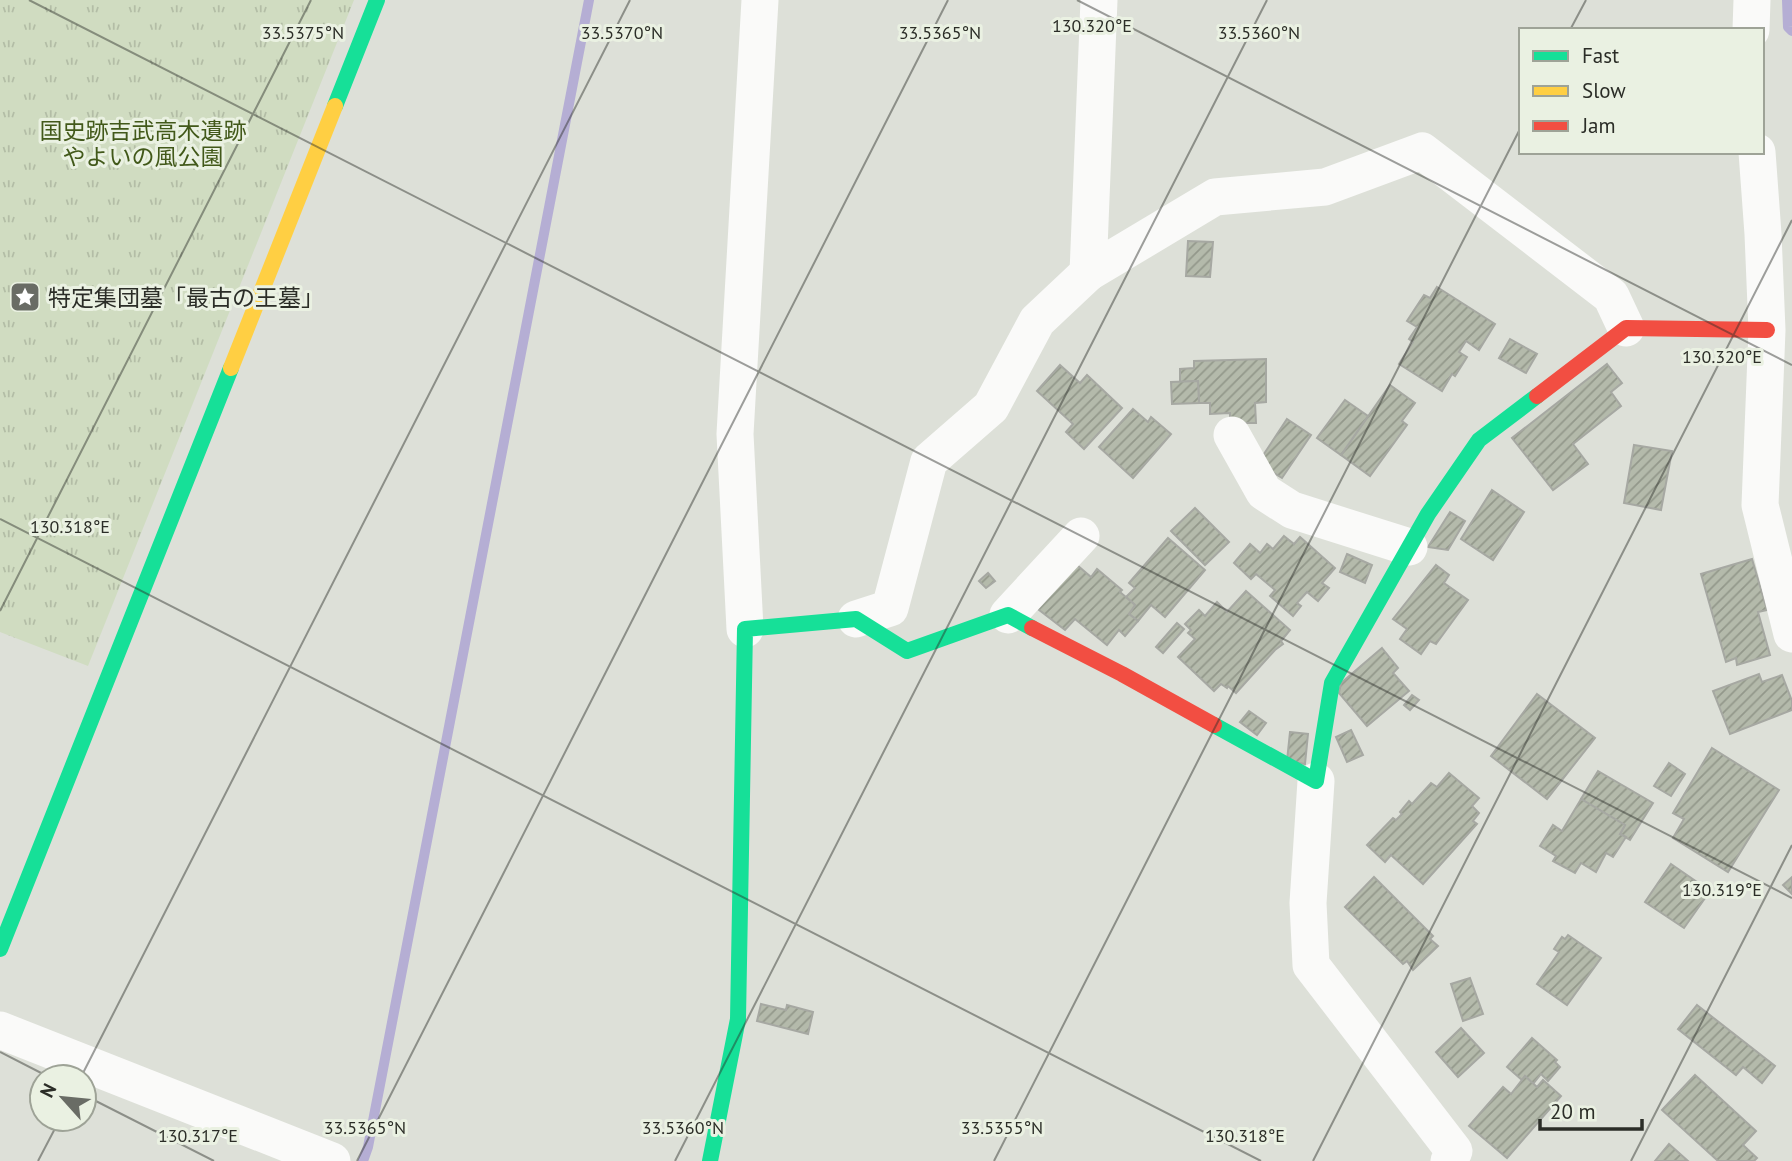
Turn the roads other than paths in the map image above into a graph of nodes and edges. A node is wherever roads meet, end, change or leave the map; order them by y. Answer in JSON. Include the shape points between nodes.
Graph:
{"nodes":[{"id":1,"x":377,"y":0,"type":"edge"},
{"id":2,"x":760,"y":0,"type":"edge"},
{"id":3,"x":1099,"y":0,"type":"edge"},
{"id":4,"x":1752,"y":0,"type":"edge"},
{"id":5,"x":1751,"y":28,"type":"edge"},
{"id":6,"x":1757,"y":154,"type":"edge"},
{"id":7,"x":1088,"y":273,"type":"junction"},
{"id":8,"x":1626,"y":328,"type":"junction"},
{"id":9,"x":1767,"y":330,"type":"junction"},
{"id":10,"x":1232,"y":435,"type":"dead end"},
{"id":11,"x":1082,"y":536,"type":"dead end"},
{"id":12,"x":1409,"y":547,"type":"junction"},
{"id":13,"x":1008,"y":615,"type":"junction"},
{"id":14,"x":856,"y":619,"type":"junction"},
{"id":15,"x":745,"y":629,"type":"junction"},
{"id":16,"x":1792,"y":634,"type":"edge"},
{"id":17,"x":1316,"y":781,"type":"junction"},
{"id":18,"x":0,"y":950,"type":"edge"},
{"id":19,"x":0,"y":1030,"type":"edge"},
{"id":20,"x":332,"y":1161,"type":"edge"},
{"id":21,"x":710,"y":1161,"type":"edge"},
{"id":22,"x":1449,"y":1161,"type":"edge"}],
"edges":[{"from":1,"to":18,"type":"street"},
{"from":2,"to":15,"type":"street","via":[[735,434]]},
{"from":3,"to":7,"type":"street"},
{"from":4,"to":5,"type":"street"},
{"from":6,"to":9,"type":"street"},
{"from":7,"to":8,"type":"street","via":[[1215,197],[1325,187],[1422,151],[1611,296]]},
{"from":7,"to":14,"type":"street","via":[[1037,321],[992,407],[929,461],[890,608]]},
{"from":8,"to":9,"type":"street"},
{"from":8,"to":12,"type":"street","via":[[1479,440]]},
{"from":9,"to":16,"type":"street","via":[[1760,505]]},
{"from":10,"to":12,"type":"street","via":[[1264,492],[1292,510]]},
{"from":11,"to":13,"type":"street"},
{"from":12,"to":17,"type":"street","via":[[1332,683]]},
{"from":13,"to":14,"type":"street","via":[[906,651]]},
{"from":13,"to":17,"type":"street"},
{"from":14,"to":15,"type":"street"},
{"from":15,"to":21,"type":"street","via":[[738,1019]]},
{"from":17,"to":22,"type":"street","via":[[1308,903],[1311,965],[1454,1151]]},
{"from":19,"to":20,"type":"street"}]}
